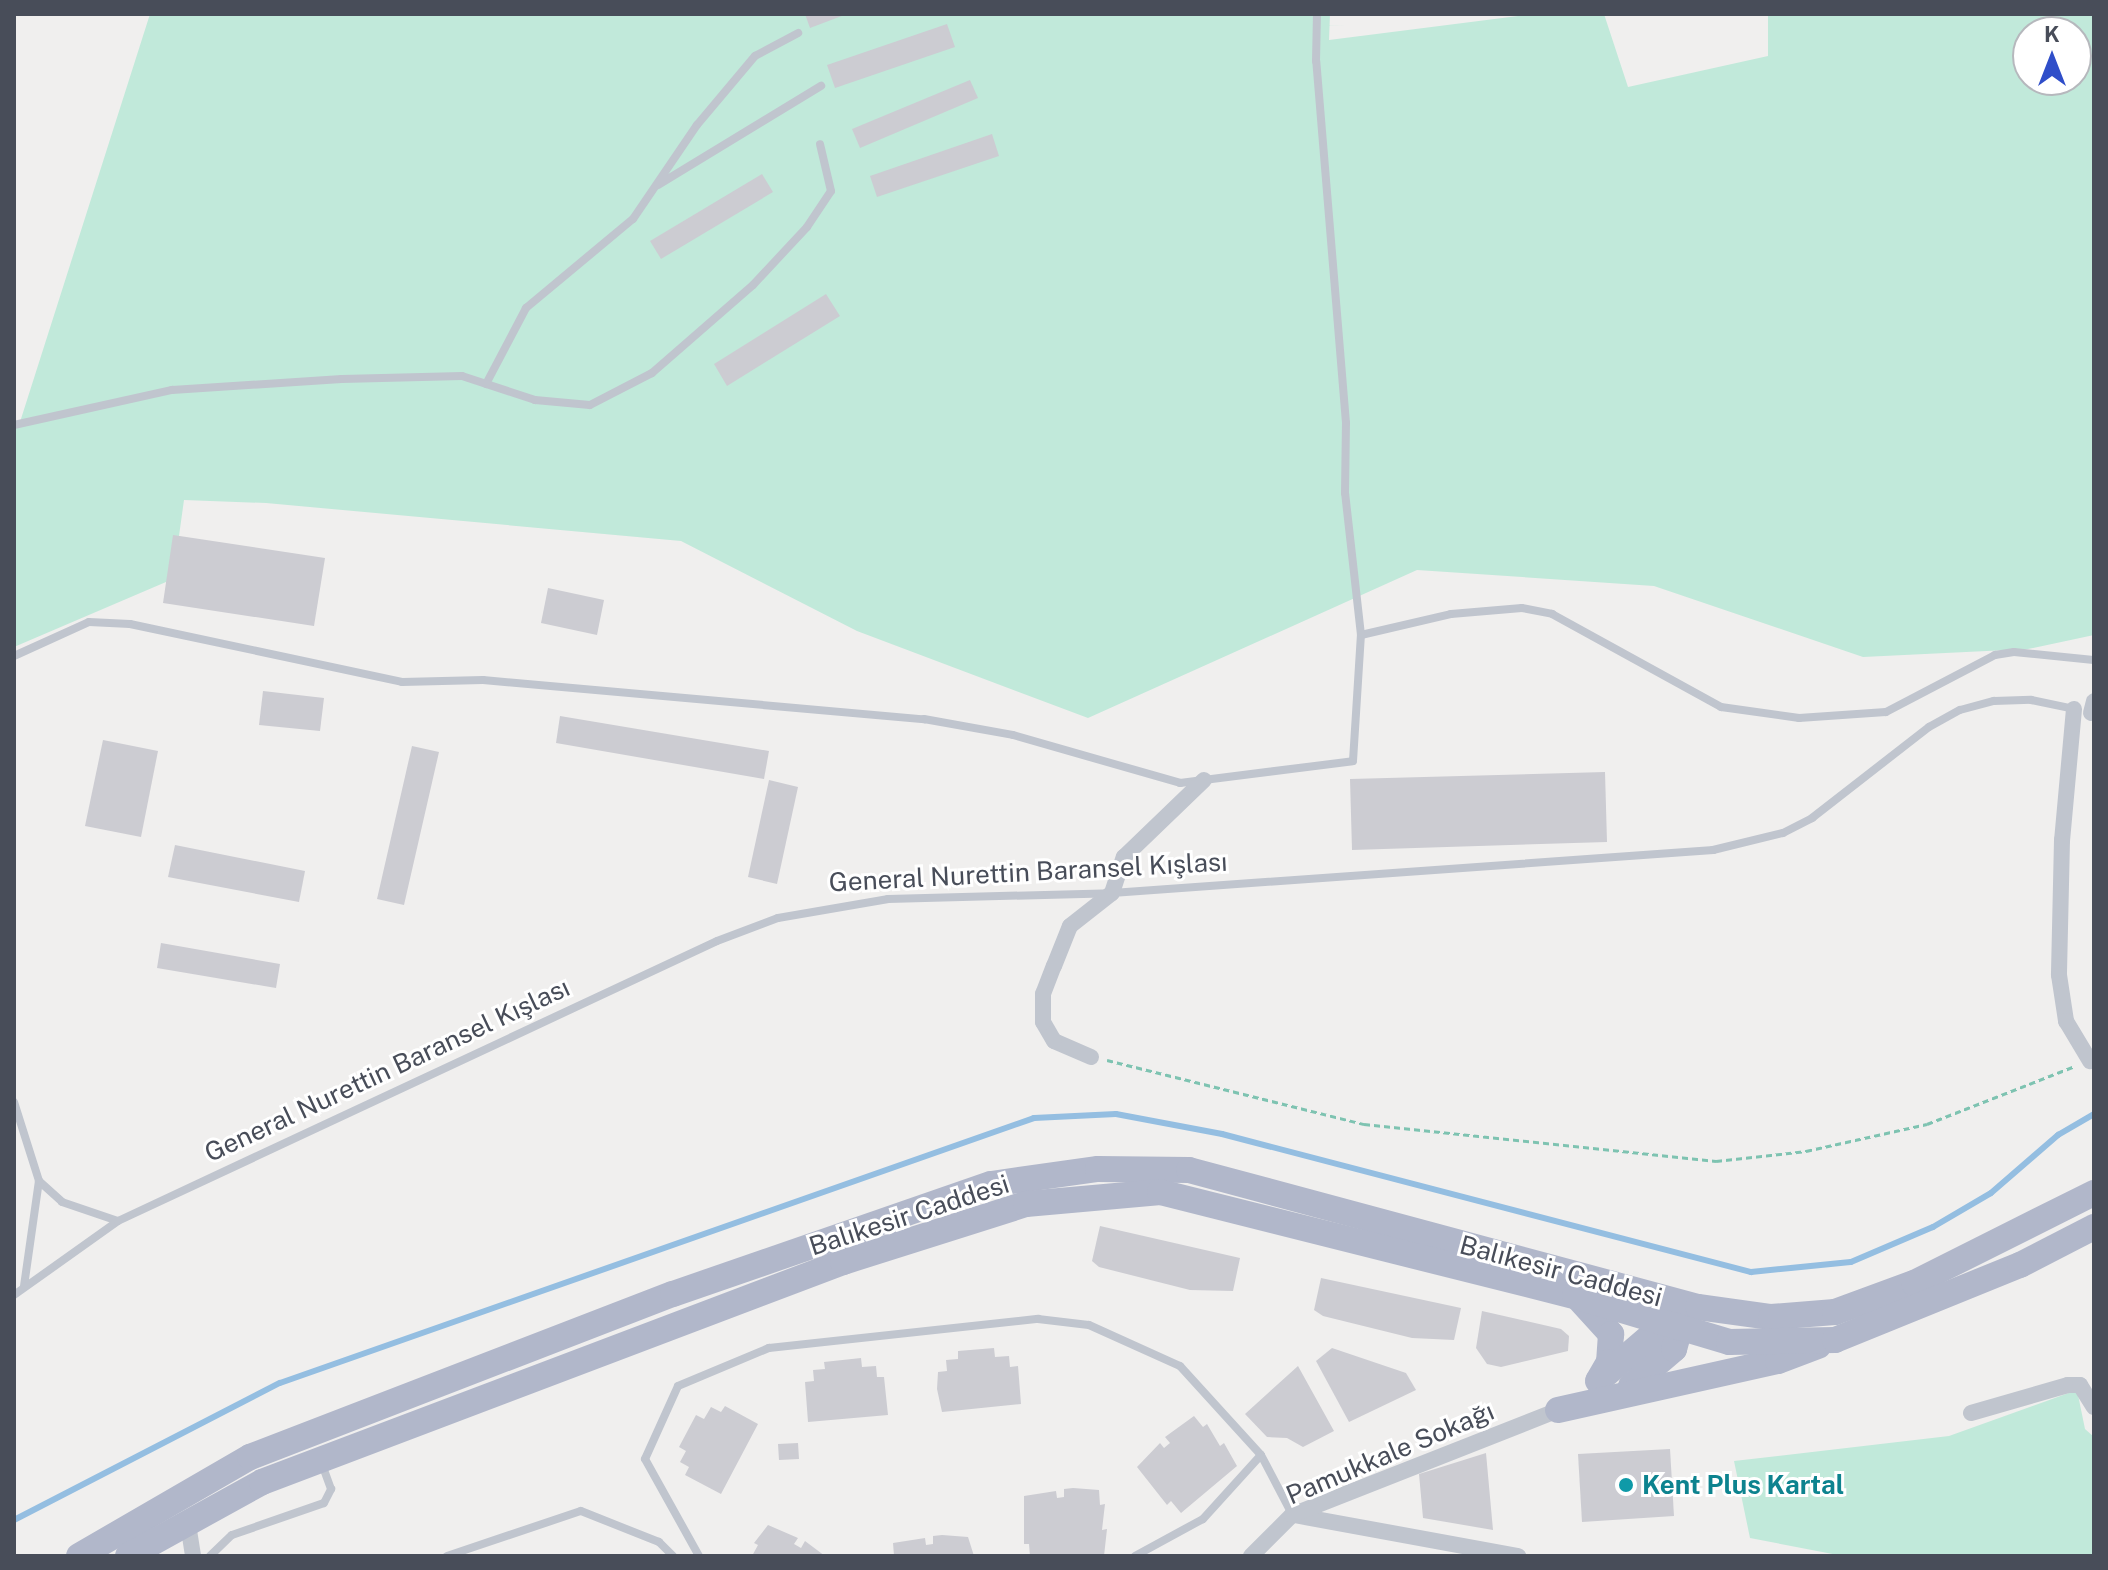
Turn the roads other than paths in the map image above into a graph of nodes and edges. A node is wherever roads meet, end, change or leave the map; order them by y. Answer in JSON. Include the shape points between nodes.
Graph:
{"nodes":[{"id":1,"x":1317,"y":14,"type":"edge"},
{"id":2,"x":798,"y":33,"type":"dead end"},
{"id":3,"x":821,"y":86,"type":"dead end"},
{"id":4,"x":820,"y":144,"type":"dead end"},
{"id":5,"x":654,"y":188,"type":"junction"},
{"id":6,"x":486,"y":384,"type":"junction"},
{"id":7,"x":14,"y":425,"type":"edge"},
{"id":8,"x":1361,"y":635,"type":"junction"},
{"id":9,"x":14,"y":656,"type":"edge"},
{"id":10,"x":2094,"y":660,"type":"edge"},
{"id":11,"x":2074,"y":709,"type":"junction"},
{"id":12,"x":2093,"y":709,"type":"edge"},
{"id":13,"x":1204,"y":780,"type":"junction"},
{"id":14,"x":1112,"y":893,"type":"junction"},
{"id":15,"x":1091,"y":1057,"type":"road end"},
{"id":16,"x":2090,"y":1061,"type":"road end"},
{"id":17,"x":14,"y":1102,"type":"edge"},
{"id":18,"x":39,"y":1181,"type":"junction"},
{"id":19,"x":2094,"y":1193,"type":"edge"},
{"id":20,"x":118,"y":1221,"type":"junction"},
{"id":21,"x":2093,"y":1229,"type":"edge"},
{"id":22,"x":24,"y":1286,"type":"junction"},
{"id":23,"x":14,"y":1295,"type":"edge"},
{"id":24,"x":1575,"y":1296,"type":"junction"},
{"id":25,"x":1671,"y":1316,"type":"junction"},
{"id":26,"x":1835,"y":1340,"type":"junction"},
{"id":27,"x":1606,"y":1389,"type":"junction"},
{"id":28,"x":2094,"y":1407,"type":"edge"},
{"id":29,"x":1558,"y":1410,"type":"joint"},
{"id":30,"x":1971,"y":1413,"type":"dead end"},
{"id":31,"x":1261,"y":1455,"type":"junction"},
{"id":32,"x":321,"y":1460,"type":"junction"},
{"id":33,"x":1292,"y":1515,"type":"junction"},
{"id":34,"x":188,"y":1524,"type":"junction"},
{"id":35,"x":79,"y":1556,"type":"edge"},
{"id":36,"x":128,"y":1556,"type":"edge"},
{"id":37,"x":193,"y":1556,"type":"edge"},
{"id":38,"x":210,"y":1556,"type":"edge"},
{"id":39,"x":447,"y":1556,"type":"edge"},
{"id":40,"x":673,"y":1556,"type":"edge"},
{"id":41,"x":699,"y":1556,"type":"edge"},
{"id":42,"x":1135,"y":1556,"type":"edge"},
{"id":43,"x":1251,"y":1556,"type":"edge"},
{"id":44,"x":1518,"y":1556,"type":"edge"}],
"edges":[{"from":1,"to":8,"type":"lane","via":[[1316,61],[1346,423],[1345,493]]},
{"from":2,"to":5,"type":"lane","via":[[755,56]]},
{"from":3,"to":5,"type":"lane"},
{"from":4,"to":6,"type":"lane","via":[[831,191],[807,227],[753,285],[652,373],[590,405],[535,400]]},
{"from":5,"to":6,"type":"lane","via":[[633,219],[526,308]]},
{"from":6,"to":7,"type":"lane","via":[[447,377],[172,390]]},
{"from":8,"to":10,"type":"lane","via":[[1451,614],[1522,608],[1552,614],[1721,707],[1799,718],[1886,712],[1995,655]]},
{"from":8,"to":13,"type":"lane","via":[[1353,761]]},
{"from":9,"to":13,"type":"lane","via":[[89,622],[130,624],[402,682],[483,680],[924,719],[1013,735],[1165,780]]},
{"from":11,"to":12,"type":"lane","name":"General Nurettin Baransel Kışlası"},
{"from":11,"to":14,"type":"lane","name":"General Nurettin Baransel Kışlası","via":[[2018,700],[1960,710],[1929,727],[1812,818],[1746,844],[1630,860]]},
{"from":11,"to":16,"type":"street","via":[[2062,840],[2059,975],[2066,1021]]},
{"from":13,"to":14,"type":"street","via":[[1124,857]]},
{"from":14,"to":15,"type":"street","via":[[1070,926],[1043,994],[1043,1022],[1054,1041]]},
{"from":14,"to":20,"type":"lane","name":"General Nurettin Baransel Kışlası","via":[[888,899],[778,918],[717,941]]},
{"from":17,"to":18,"type":"lane"},
{"from":18,"to":20,"type":"lane","via":[[62,1202]]},
{"from":18,"to":22,"type":"lane"},
{"from":19,"to":25,"type":"main road","name":"Balıkesir Caddesi","via":[[1914,1283],[1835,1312]]},
{"from":20,"to":22,"type":"lane","name":"General Nurettin Baransel Kışlası"},
{"from":21,"to":26,"type":"main road","name":"Balıkesir Caddesi","via":[[2020,1265]]},
{"from":22,"to":23,"type":"lane","name":"General Nurettin Baransel Kışlası"},
{"from":24,"to":25,"type":"main road","name":"Balıkesir Caddesi"},
{"from":24,"to":27,"type":"main road","via":[[1611,1334]]},
{"from":24,"to":32,"type":"main road","name":"Balıkesir Caddesi","via":[[1160,1192],[1067,1198],[1026,1204],[843,1262]]},
{"from":25,"to":26,"type":"main road","name":"Balıkesir Caddesi","via":[[1729,1342]]},
{"from":25,"to":27,"type":"main road"},
{"from":25,"to":35,"type":"main road","name":"Balıkesir Caddesi","via":[[1189,1170],[1098,1169],[991,1184],[673,1294],[250,1457]]},
{"from":26,"to":27,"type":"main road","via":[[1778,1361]]},
{"from":27,"to":29,"type":"main road"},
{"from":28,"to":30,"type":"street","via":[[2080,1385],[2068,1385]]},
{"from":29,"to":33,"type":"street","name":"Pamukkale Sokağı"},
{"from":31,"to":33,"type":"lane"},
{"from":31,"to":41,"type":"lane","via":[[1180,1366],[1089,1325],[1038,1319],[769,1348],[678,1386],[645,1459]]},
{"from":31,"to":42,"type":"lane","via":[[1203,1519]]},
{"from":32,"to":34,"type":"main road","name":"Balıkesir Caddesi","via":[[262,1482]]},
{"from":32,"to":38,"type":"lane","via":[[331,1489],[324,1503],[232,1535]]},
{"from":33,"to":43,"type":"street","name":"Pamukkale Sokağı"},
{"from":33,"to":44,"type":"street"},
{"from":34,"to":36,"type":"main road","name":"Balıkesir Caddesi"},
{"from":34,"to":37,"type":"street"},
{"from":39,"to":40,"type":"lane","via":[[581,1511],[659,1542]]}]}
